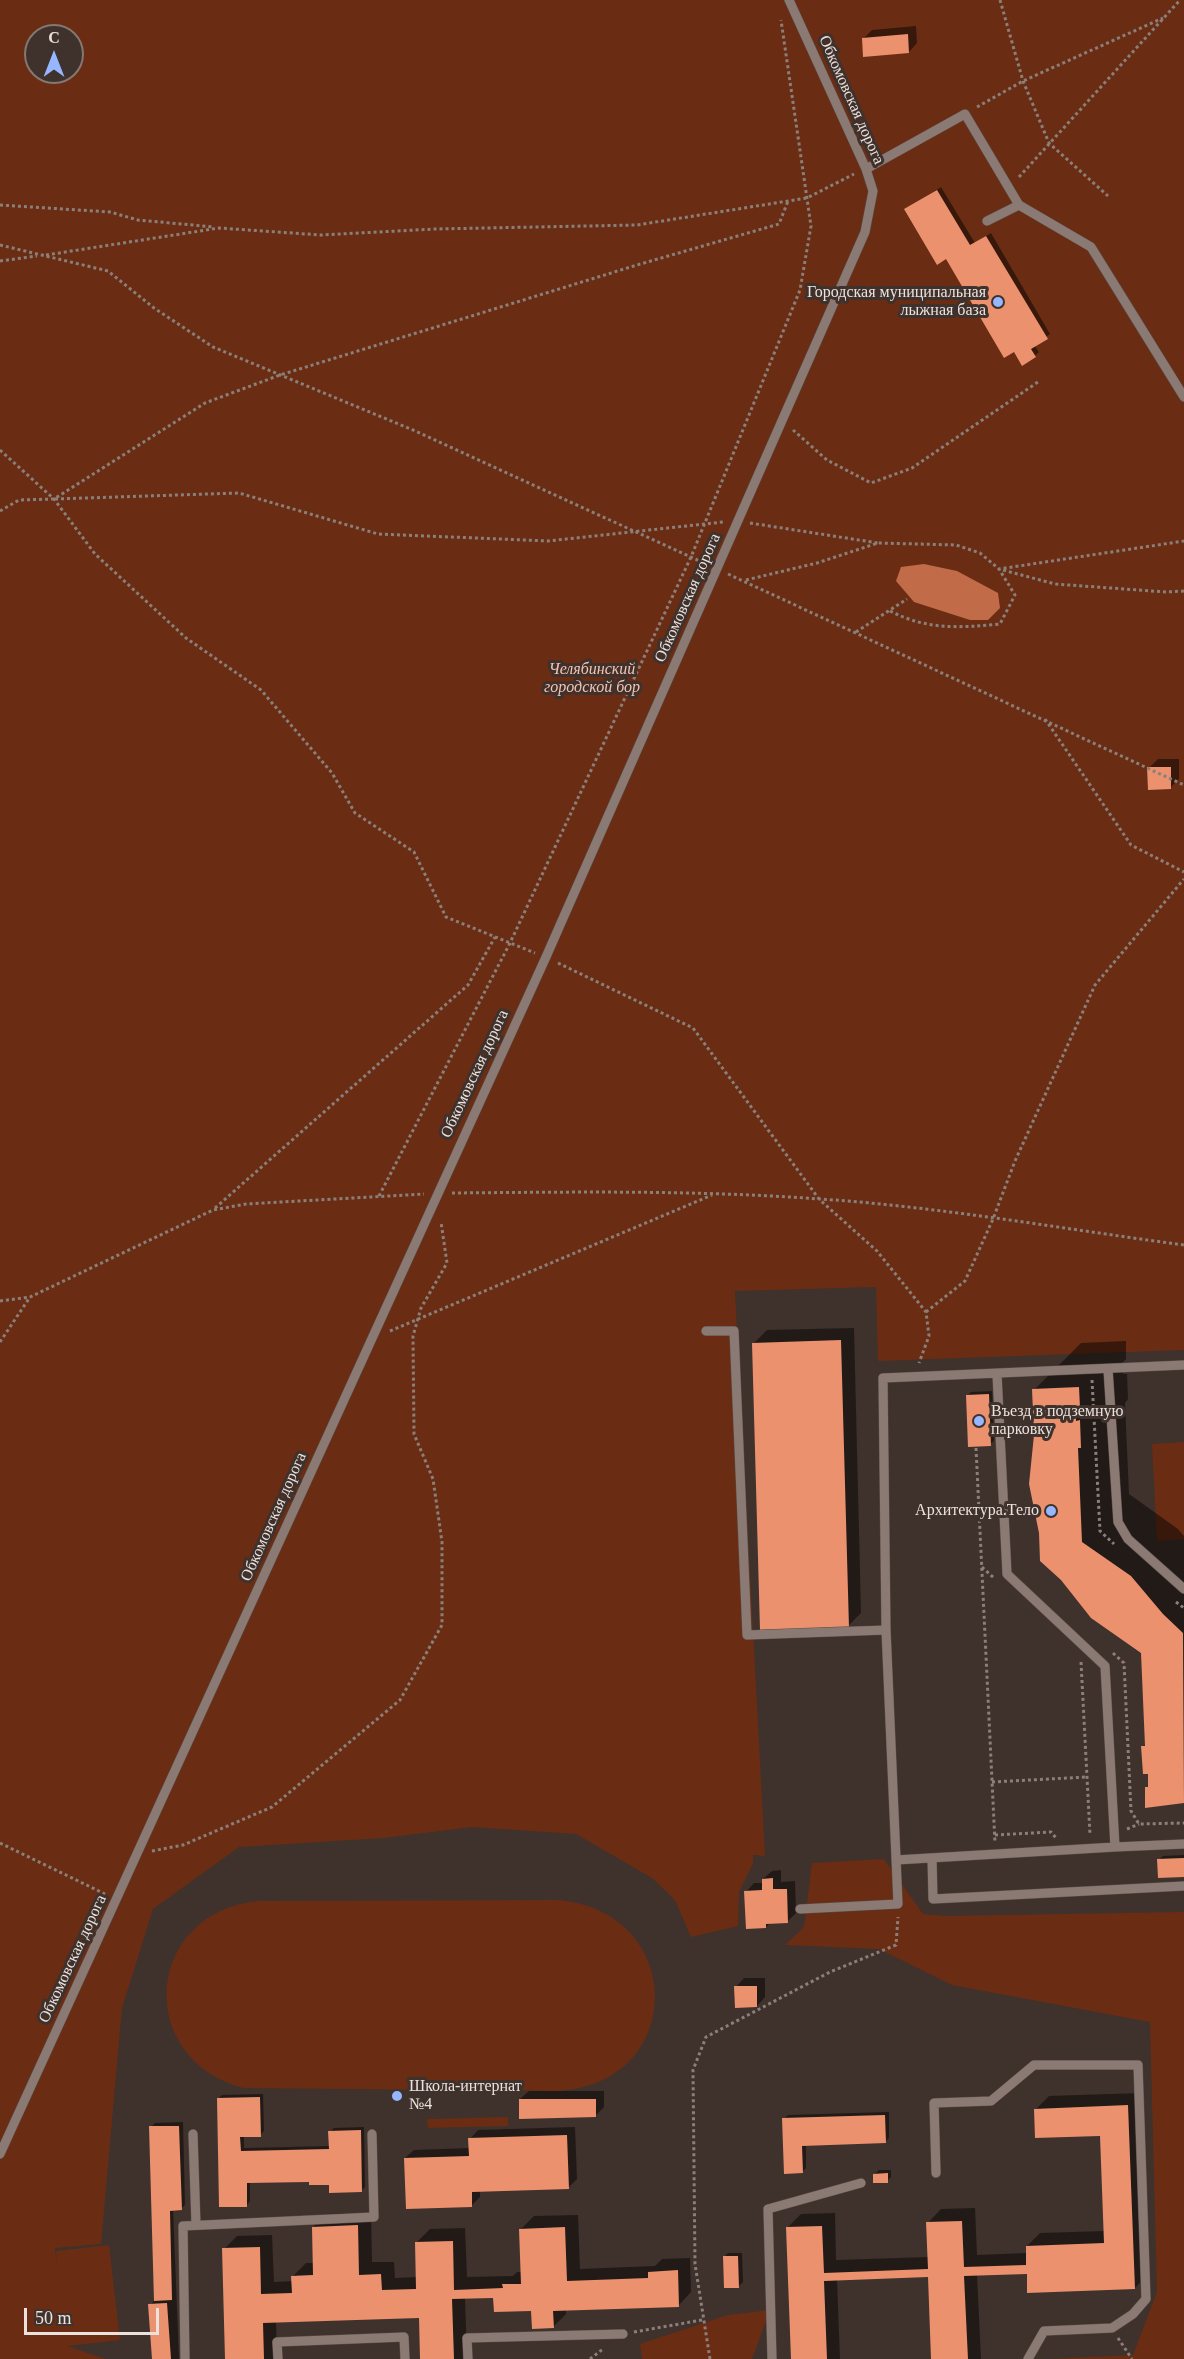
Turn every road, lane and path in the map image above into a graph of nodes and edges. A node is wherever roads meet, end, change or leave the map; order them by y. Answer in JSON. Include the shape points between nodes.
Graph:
{"nodes":[{"id":1,"x":789,"y":0,"type":"edge"},
{"id":2,"x":1000,"y":0,"type":"edge"},
{"id":3,"x":1180,"y":0,"type":"edge"},
{"id":4,"x":779,"y":11,"type":"dead end"},
{"id":5,"x":1167,"y":16,"type":"junction"},
{"id":6,"x":1023,"y":81,"type":"junction"},
{"id":7,"x":965,"y":114,"type":"junction"},
{"id":8,"x":1048,"y":142,"type":"junction"},
{"id":9,"x":866,"y":169,"type":"junction"},
{"id":10,"x":1010,"y":187,"type":"junction"},
{"id":11,"x":1108,"y":196,"type":"dead end"},
{"id":12,"x":807,"y":198,"type":"junction"},
{"id":13,"x":788,"y":201,"type":"junction"},
{"id":14,"x":0,"y":205,"type":"edge"},
{"id":15,"x":1019,"y":205,"type":"junction"},
{"id":16,"x":987,"y":221,"type":"dead end"},
{"id":17,"x":219,"y":228,"type":"junction"},
{"id":18,"x":0,"y":245,"type":"edge"},
{"id":19,"x":41,"y":256,"type":"junction"},
{"id":20,"x":0,"y":261,"type":"edge"},
{"id":21,"x":280,"y":375,"type":"junction"},
{"id":22,"x":1038,"y":382,"type":"dead end"},
{"id":23,"x":1184,"y":397,"type":"edge"},
{"id":24,"x":781,"y":419,"type":"junction"},
{"id":25,"x":0,"y":450,"type":"edge"},
{"id":26,"x":54,"y":499,"type":"junction"},
{"id":27,"x":0,"y":511,"type":"edge"},
{"id":28,"x":738,"y":521,"type":"junction"},
{"id":29,"x":705,"y":524,"type":"junction"},
{"id":30,"x":638,"y":532,"type":"junction"},
{"id":31,"x":1184,"y":542,"type":"edge"},
{"id":32,"x":878,"y":543,"type":"junction"},
{"id":33,"x":691,"y":557,"type":"junction"},
{"id":34,"x":717,"y":569,"type":"junction"},
{"id":35,"x":999,"y":569,"type":"junction"},
{"id":36,"x":744,"y":581,"type":"junction"},
{"id":37,"x":1184,"y":591,"type":"edge"},
{"id":38,"x":907,"y":599,"type":"dead end"},
{"id":39,"x":890,"y":611,"type":"junction"},
{"id":40,"x":856,"y":632,"type":"junction"},
{"id":41,"x":1045,"y":719,"type":"junction"},
{"id":42,"x":1184,"y":784,"type":"edge"},
{"id":43,"x":1184,"y":872,"type":"edge"},
{"id":44,"x":1184,"y":879,"type":"edge"},
{"id":45,"x":495,"y":936,"type":"junction"},
{"id":46,"x":510,"y":942,"type":"junction"},
{"id":47,"x":546,"y":957,"type":"junction"},
{"id":48,"x":436,"y":1193,"type":"junction"},
{"id":49,"x":714,"y":1194,"type":"junction"},
{"id":50,"x":379,"y":1196,"type":"junction"},
{"id":51,"x":819,"y":1198,"type":"junction"},
{"id":52,"x":213,"y":1210,"type":"junction"},
{"id":53,"x":440,"y":1216,"type":"dead end"},
{"id":54,"x":993,"y":1219,"type":"junction"},
{"id":55,"x":1184,"y":1245,"type":"edge"},
{"id":56,"x":30,"y":1297,"type":"junction"},
{"id":57,"x":0,"y":1301,"type":"edge"},
{"id":58,"x":926,"y":1312,"type":"junction"},
{"id":59,"x":417,"y":1321,"type":"junction"},
{"id":60,"x":706,"y":1331,"type":"dead end"},
{"id":61,"x":371,"y":1338,"type":"junction"},
{"id":62,"x":0,"y":1342,"type":"edge"},
{"id":63,"x":1184,"y":1365,"type":"edge"},
{"id":64,"x":1108,"y":1370,"type":"junction"},
{"id":65,"x":997,"y":1374,"type":"junction"},
{"id":66,"x":913,"y":1377,"type":"junction"},
{"id":67,"x":976,"y":1448,"type":"dead end"},
{"id":68,"x":982,"y":1567,"type":"junction"},
{"id":69,"x":999,"y":1582,"type":"dead end"},
{"id":70,"x":1184,"y":1589,"type":"edge"},
{"id":71,"x":886,"y":1630,"type":"junction"},
{"id":72,"x":1078,"y":1657,"type":"dead end"},
{"id":73,"x":1087,"y":1777,"type":"junction"},
{"id":74,"x":992,"y":1782,"type":"junction"},
{"id":75,"x":1139,"y":1824,"type":"dead end"},
{"id":76,"x":995,"y":1835,"type":"junction"},
{"id":77,"x":1114,"y":1835,"type":"junction"},
{"id":78,"x":1090,"y":1836,"type":"junction"},
{"id":79,"x":1079,"y":1837,"type":"dead end"},
{"id":80,"x":1067,"y":1838,"type":"dead end"},
{"id":81,"x":0,"y":1843,"type":"edge"},
{"id":82,"x":1184,"y":1844,"type":"edge"},
{"id":83,"x":1115,"y":1847,"type":"junction"},
{"id":84,"x":1091,"y":1848,"type":"junction"},
{"id":85,"x":996,"y":1853,"type":"junction"},
{"id":86,"x":138,"y":1854,"type":"junction"},
{"id":87,"x":932,"y":1858,"type":"junction"},
{"id":88,"x":896,"y":1860,"type":"junction"},
{"id":89,"x":1184,"y":1886,"type":"edge"},
{"id":90,"x":118,"y":1900,"type":"junction"},
{"id":91,"x":898,"y":1904,"type":"junction"},
{"id":92,"x":800,"y":1910,"type":"dead end"},
{"id":93,"x":193,"y":2134,"type":"dead end"},
{"id":94,"x":372,"y":2134,"type":"dead end"},
{"id":95,"x":0,"y":2154,"type":"edge"},
{"id":96,"x":936,"y":2173,"type":"dead end"},
{"id":97,"x":861,"y":2183,"type":"dead end"},
{"id":98,"x":196,"y":2225,"type":"junction"},
{"id":99,"x":702,"y":2320,"type":"junction"},
{"id":100,"x":1112,"y":2328,"type":"junction"},
{"id":101,"x":623,"y":2334,"type":"junction"},
{"id":102,"x":185,"y":2359,"type":"edge"},
{"id":103,"x":278,"y":2359,"type":"edge"},
{"id":104,"x":405,"y":2359,"type":"edge"},
{"id":105,"x":468,"y":2359,"type":"edge"},
{"id":106,"x":590,"y":2359,"type":"edge"},
{"id":107,"x":710,"y":2359,"type":"edge"},
{"id":108,"x":772,"y":2359,"type":"edge"},
{"id":109,"x":1028,"y":2359,"type":"edge"},
{"id":110,"x":1132,"y":2359,"type":"edge"}],
"edges":[{"from":1,"to":9,"type":"lane","name":"Обкомовская дорога"},
{"from":2,"to":6,"type":"path"},
{"from":3,"to":5,"type":"path"},
{"from":4,"to":12,"type":"path"},
{"from":5,"to":6,"type":"path"},
{"from":5,"to":8,"type":"path"},
{"from":6,"to":7,"type":"path"},
{"from":6,"to":8,"type":"path"},
{"from":7,"to":9,"type":"lane"},
{"from":7,"to":10,"type":"lane"},
{"from":8,"to":10,"type":"path"},
{"from":8,"to":11,"type":"path"},
{"from":9,"to":12,"type":"path"},
{"from":9,"to":24,"type":"lane","name":"Обкомовская дорога","via":[[873,190],[865,232]]},
{"from":10,"to":15,"type":"lane"},
{"from":12,"to":13,"type":"path"},
{"from":12,"to":29,"type":"path","via":[[811,226],[800,290]]},
{"from":13,"to":17,"type":"path","via":[[637,225],[321,235]]},
{"from":13,"to":21,"type":"path","via":[[780,224]]},
{"from":14,"to":17,"type":"path","via":[[110,212],[138,220]]},
{"from":15,"to":16,"type":"lane"},
{"from":15,"to":23,"type":"lane","via":[[1091,247]]},
{"from":17,"to":19,"type":"path"},
{"from":18,"to":19,"type":"path"},
{"from":19,"to":20,"type":"path"},
{"from":19,"to":21,"type":"path","via":[[108,272],[213,347]]},
{"from":21,"to":26,"type":"path","via":[[205,403]]},
{"from":21,"to":30,"type":"path","via":[[413,430]]},
{"from":22,"to":24,"type":"path","via":[[912,468],[871,483],[826,460]]},
{"from":24,"to":28,"type":"lane","name":"Обкомовская дорога"},
{"from":25,"to":26,"type":"path"},
{"from":26,"to":27,"type":"path","via":[[19,500]]},
{"from":26,"to":30,"type":"path","via":[[239,493],[378,534],[548,541]]},
{"from":26,"to":45,"type":"path","via":[[95,554],[161,615],[186,638],[261,690],[332,773],[354,813],[414,852],[446,917]]},
{"from":28,"to":29,"type":"path"},
{"from":28,"to":32,"type":"path"},
{"from":28,"to":34,"type":"lane","name":"Обкомовская дорога"},
{"from":29,"to":30,"type":"path"},
{"from":29,"to":33,"type":"path"},
{"from":30,"to":33,"type":"path"},
{"from":31,"to":35,"type":"path"},
{"from":32,"to":35,"type":"path","via":[[956,545],[980,553]]},
{"from":32,"to":36,"type":"path"},
{"from":33,"to":34,"type":"path"},
{"from":33,"to":46,"type":"path"},
{"from":34,"to":36,"type":"path"},
{"from":34,"to":47,"type":"lane","name":"Обкомовская дорога"},
{"from":35,"to":37,"type":"path","via":[[1055,584]]},
{"from":35,"to":39,"type":"path","via":[[1015,595],[1000,624],[960,628],[913,623]]},
{"from":36,"to":40,"type":"path"},
{"from":38,"to":39,"type":"path"},
{"from":39,"to":40,"type":"path"},
{"from":40,"to":41,"type":"path"},
{"from":41,"to":42,"type":"path"},
{"from":41,"to":43,"type":"path","via":[[1131,845]]},
{"from":44,"to":54,"type":"path","via":[[1095,985],[1015,1161]]},
{"from":45,"to":46,"type":"path"},
{"from":45,"to":52,"type":"path","via":[[468,985]]},
{"from":46,"to":47,"type":"path"},
{"from":46,"to":50,"type":"path"},
{"from":47,"to":48,"type":"lane","name":"Обкомовская дорога"},
{"from":47,"to":51,"type":"path","via":[[693,1028]]},
{"from":48,"to":49,"type":"path"},
{"from":48,"to":50,"type":"path"},
{"from":48,"to":61,"type":"lane","name":"Обкомовская дорога"},
{"from":49,"to":51,"type":"path"},
{"from":49,"to":59,"type":"path"},
{"from":50,"to":52,"type":"path","via":[[246,1204]]},
{"from":51,"to":54,"type":"path"},
{"from":51,"to":58,"type":"path","via":[[877,1251]]},
{"from":52,"to":56,"type":"path"},
{"from":53,"to":59,"type":"path","via":[[447,1263]]},
{"from":54,"to":55,"type":"path"},
{"from":54,"to":58,"type":"path","via":[[965,1281]]},
{"from":56,"to":57,"type":"path"},
{"from":56,"to":62,"type":"path"},
{"from":58,"to":66,"type":"path","via":[[929,1336]]},
{"from":59,"to":61,"type":"path"},
{"from":59,"to":86,"type":"path","via":[[413,1336],[414,1434],[433,1479],[442,1542],[442,1625],[400,1701],[272,1807],[183,1845]]},
{"from":60,"to":71,"type":"lane","via":[[734,1331],[747,1635]]},
{"from":61,"to":86,"type":"lane","name":"Обкомовская дорога"},
{"from":63,"to":64,"type":"lane"},
{"from":64,"to":65,"type":"lane"},
{"from":64,"to":70,"type":"lane","via":[[1118,1522],[1128,1539]]},
{"from":65,"to":66,"type":"lane"},
{"from":65,"to":77,"type":"lane","via":[[1007,1574],[1105,1666]]},
{"from":66,"to":71,"type":"lane","via":[[883,1378]]},
{"from":67,"to":68,"type":"path"},
{"from":68,"to":69,"type":"path"},
{"from":68,"to":74,"type":"path"},
{"from":71,"to":88,"type":"lane"},
{"from":72,"to":73,"type":"path","via":[[1082,1664]]},
{"from":73,"to":74,"type":"path"},
{"from":73,"to":78,"type":"path"},
{"from":74,"to":76,"type":"path"},
{"from":75,"to":77,"type":"path"},
{"from":76,"to":80,"type":"path","via":[[1051,1832],[1055,1838]]},
{"from":76,"to":85,"type":"path"},
{"from":77,"to":83,"type":"lane"},
{"from":78,"to":79,"type":"path"},
{"from":78,"to":84,"type":"path"},
{"from":81,"to":90,"type":"path"},
{"from":82,"to":83,"type":"lane"},
{"from":83,"to":84,"type":"lane"},
{"from":84,"to":85,"type":"lane"},
{"from":85,"to":87,"type":"lane"},
{"from":86,"to":90,"type":"lane","name":"Обкомовская дорога"},
{"from":87,"to":88,"type":"lane"},
{"from":87,"to":89,"type":"lane","via":[[933,1899]]},
{"from":88,"to":91,"type":"lane"},
{"from":90,"to":95,"type":"lane","name":"Обкомовская дорога"},
{"from":91,"to":92,"type":"lane"},
{"from":91,"to":99,"type":"path","via":[[896,1945],[831,1972],[706,2037],[693,2070],[695,2264]]},
{"from":93,"to":98,"type":"lane"},
{"from":94,"to":98,"type":"lane","via":[[374,2217]]},
{"from":96,"to":100,"type":"lane","via":[[934,2103],[991,2101],[1034,2065],[1138,2065],[1146,2299]]},
{"from":97,"to":108,"type":"lane","via":[[768,2209]]},
{"from":98,"to":102,"type":"lane","via":[[183,2226]]},
{"from":99,"to":101,"type":"path"},
{"from":99,"to":107,"type":"path"},
{"from":100,"to":109,"type":"lane","via":[[1044,2331]]},
{"from":100,"to":110,"type":"path"},
{"from":101,"to":105,"type":"lane","via":[[467,2338]]},
{"from":101,"to":106,"type":"path"},
{"from":103,"to":104,"type":"lane","via":[[277,2342],[404,2337]]}]}
